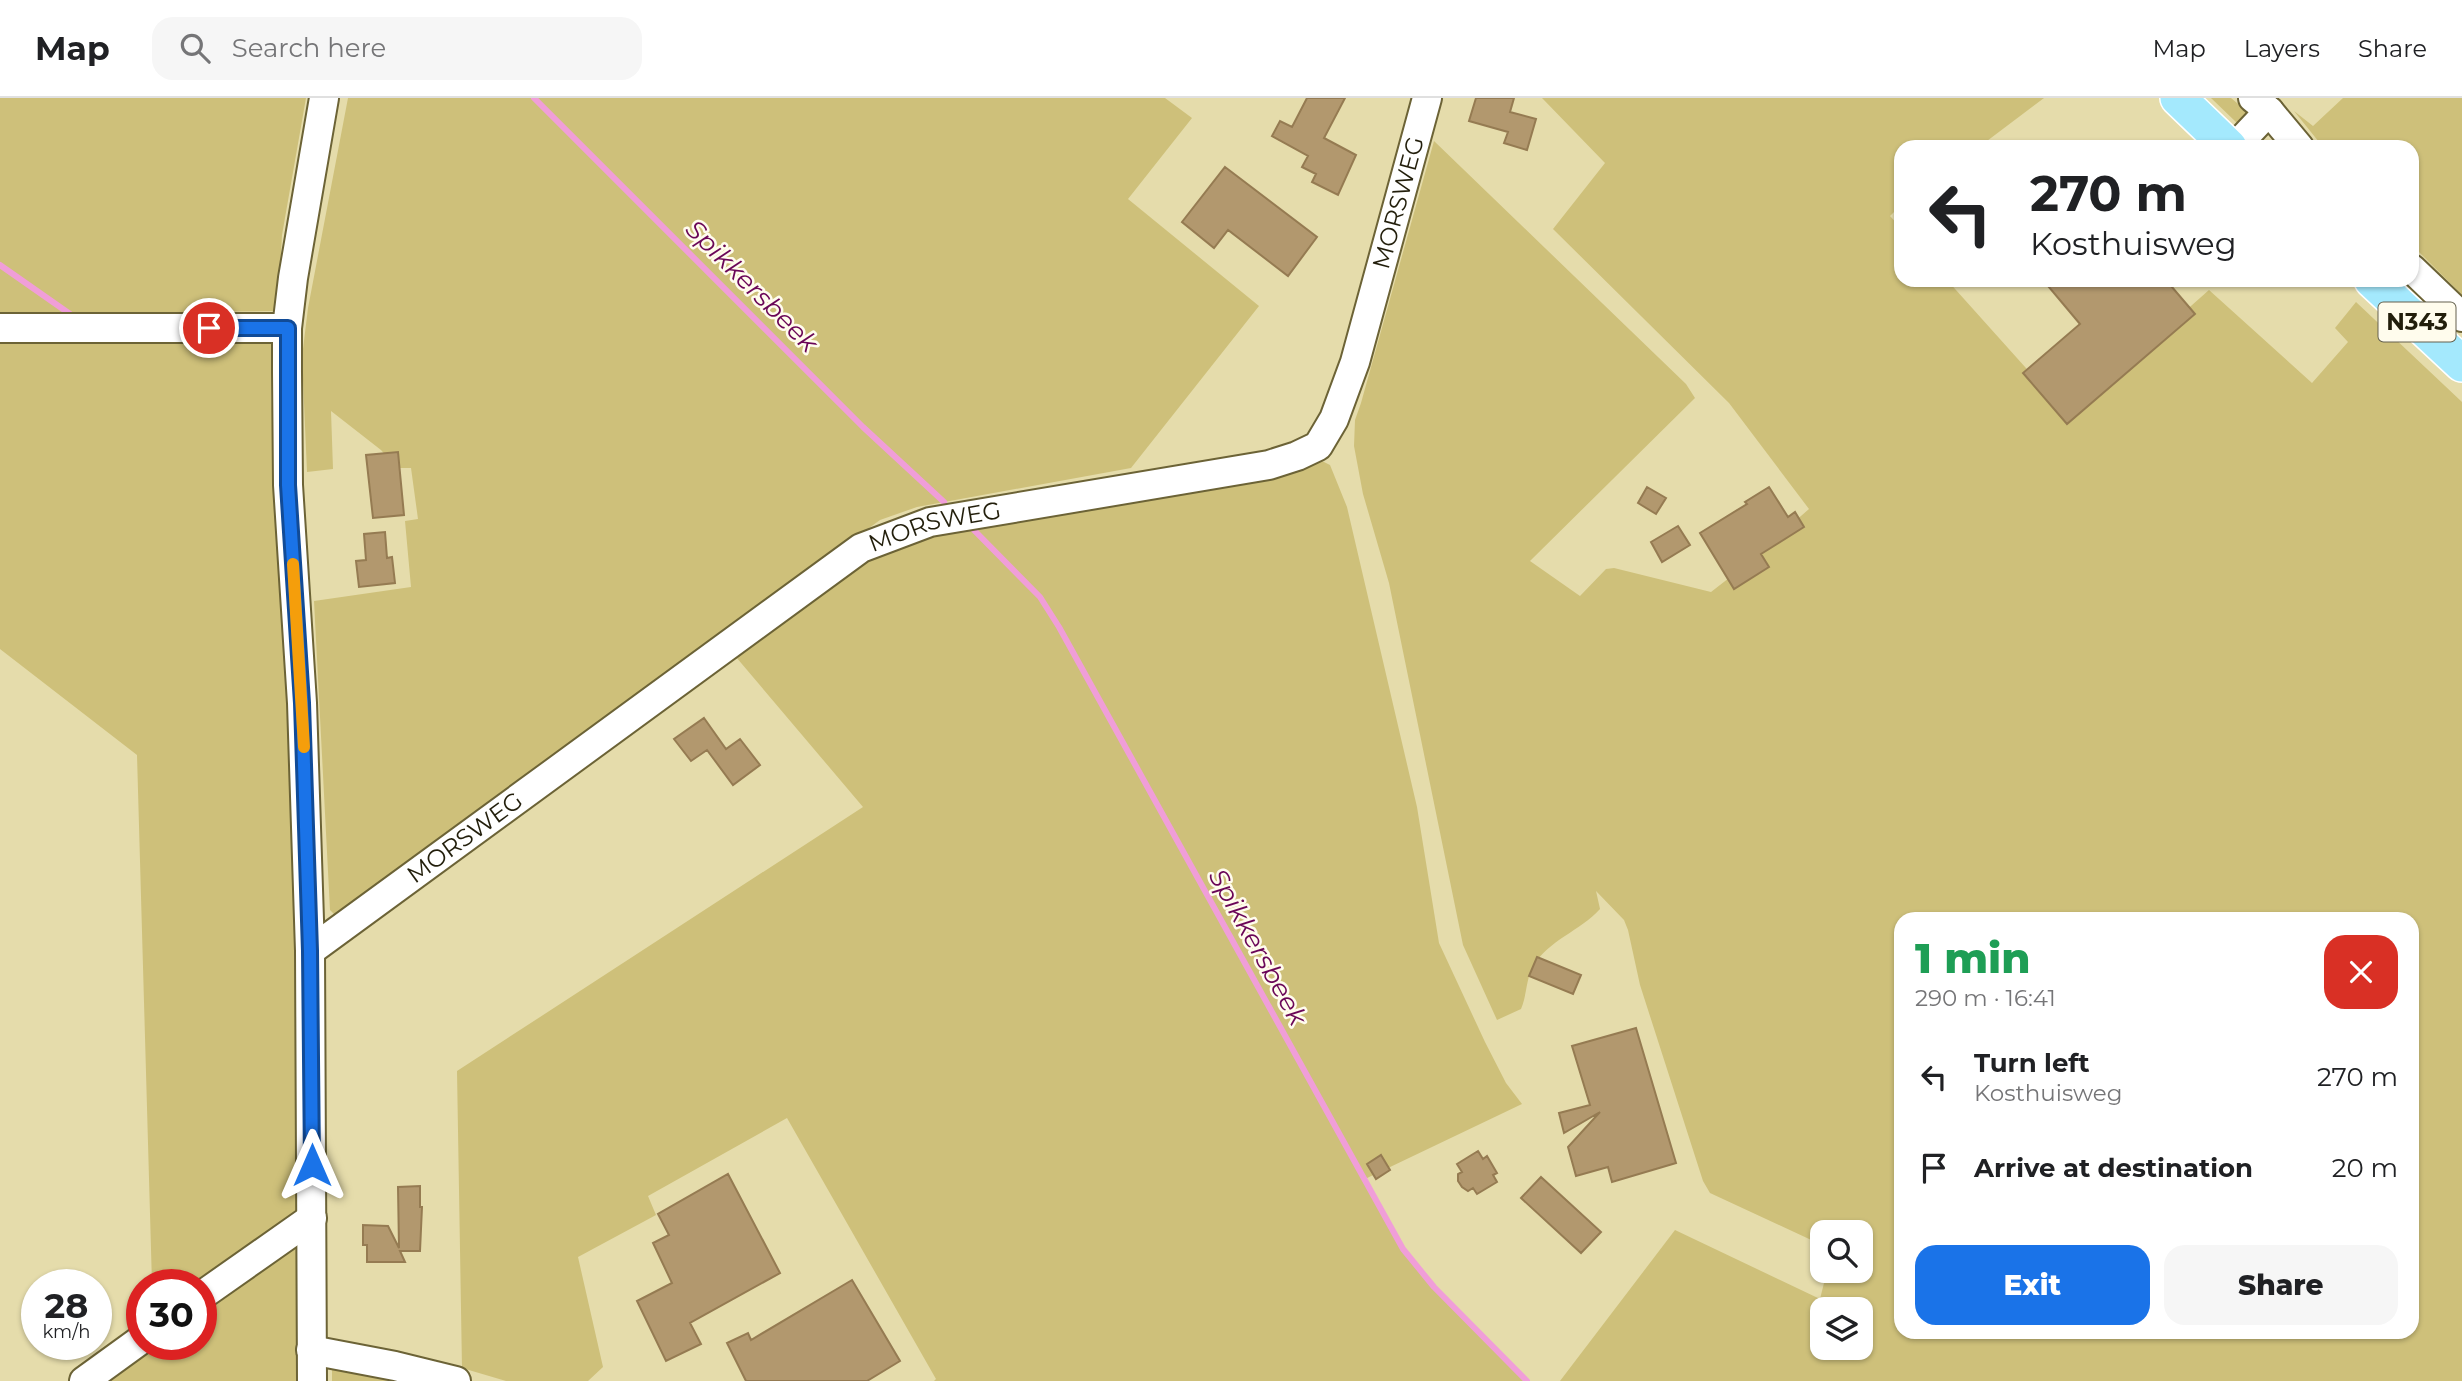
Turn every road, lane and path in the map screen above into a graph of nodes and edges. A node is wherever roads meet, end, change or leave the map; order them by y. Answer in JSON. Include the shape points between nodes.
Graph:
{"nodes":[{"id":1,"x":324,"y":98,"type":"edge"},
{"id":2,"x":1427,"y":98,"type":"edge"},
{"id":3,"x":2178,"y":98,"type":"edge"},
{"id":4,"x":2261,"y":105,"type":"edge"},
{"id":5,"x":2222,"y":140,"type":"edge"},
{"id":6,"x":2239,"y":140,"type":"edge"},
{"id":7,"x":2293,"y":140,"type":"edge"},
{"id":8,"x":2419,"y":276,"type":"edge"},
{"id":9,"x":2380,"y":287,"type":"edge"},
{"id":10,"x":2462,"y":317,"type":"edge"},
{"id":11,"x":0,"y":328,"type":"edge"},
{"id":12,"x":288,"y":328,"type":"junction"},
{"id":13,"x":2462,"y":364,"type":"edge"},
{"id":14,"x":310,"y":951,"type":"junction"},
{"id":15,"x":312,"y":1218,"type":"junction"},
{"id":16,"x":217,"y":1285,"type":"edge"},
{"id":17,"x":311,"y":1350,"type":"junction"},
{"id":18,"x":126,"y":1351,"type":"edge"},
{"id":19,"x":84,"y":1381,"type":"edge"},
{"id":20,"x":312,"y":1381,"type":"edge"},
{"id":21,"x":456,"y":1381,"type":"edge"}],
"edges":[{"from":1,"to":12,"type":"street"},
{"from":2,"to":14,"type":"street","name":"MORSWEG","via":[[1355,362],[1334,419],[1318,446],[1269,466],[930,522],[861,548]]},
{"from":3,"to":5,"type":"main road"},
{"from":4,"to":6,"type":"street"},
{"from":4,"to":7,"type":"street"},
{"from":8,"to":10,"type":"street"},
{"from":9,"to":13,"type":"main road","number":"N343"},
{"from":11,"to":12,"type":"street"},
{"from":12,"to":14,"type":"street","via":[[288,485],[302,703]]},
{"from":14,"to":15,"type":"street"},
{"from":15,"to":16,"type":"street"},
{"from":15,"to":17,"type":"street"},
{"from":17,"to":20,"type":"street"},
{"from":17,"to":21,"type":"street"},
{"from":18,"to":19,"type":"street"}]}
